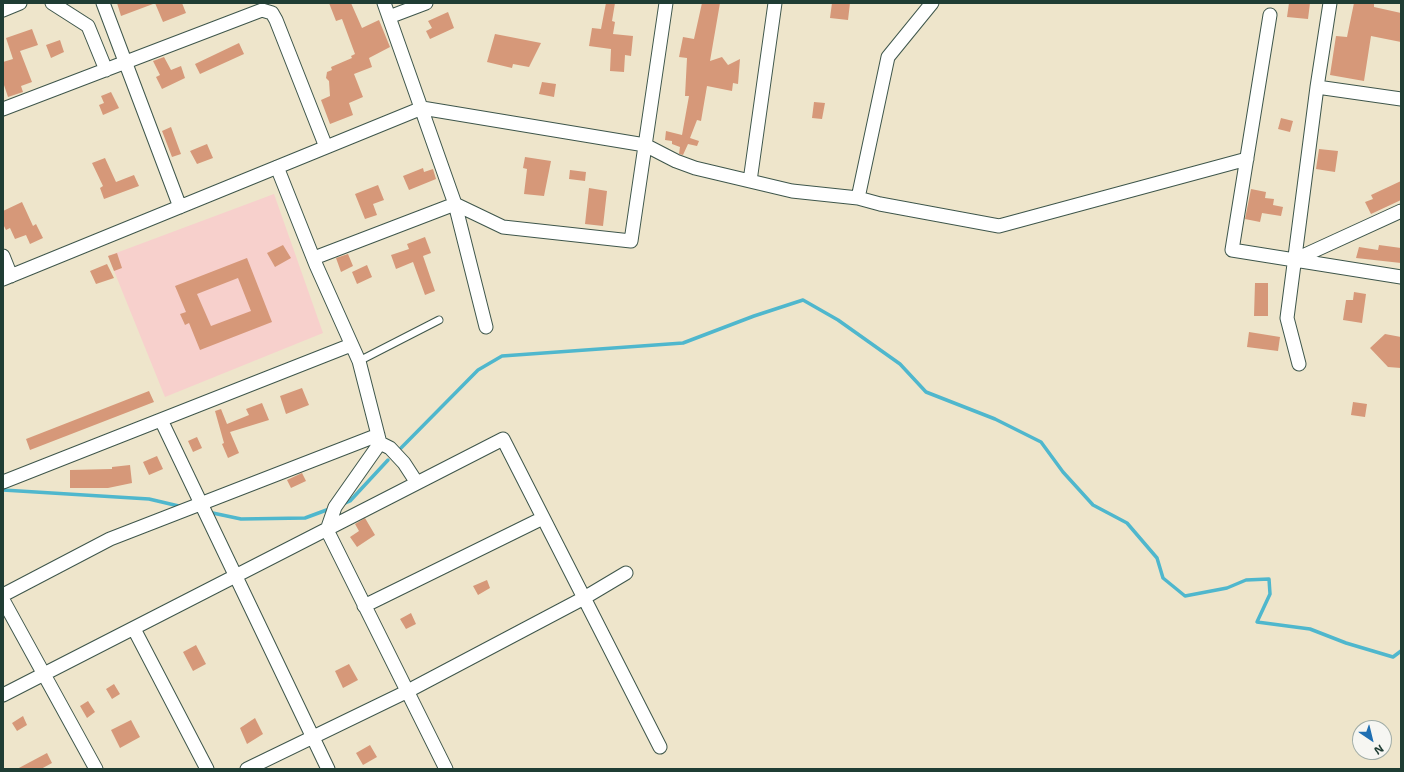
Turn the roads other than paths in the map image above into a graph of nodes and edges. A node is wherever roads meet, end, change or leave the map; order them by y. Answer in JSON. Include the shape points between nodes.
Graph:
{"nodes":[{"id":1,"x":20,"y":3,"type":"edge"},
{"id":2,"x":52,"y":3,"type":"edge"},
{"id":3,"x":103,"y":3,"type":"edge"},
{"id":4,"x":384,"y":3,"type":"edge"},
{"id":5,"x":426,"y":3,"type":"edge"},
{"id":6,"x":666,"y":3,"type":"edge"},
{"id":7,"x":775,"y":3,"type":"edge"},
{"id":8,"x":932,"y":3,"type":"edge"},
{"id":9,"x":1330,"y":3,"type":"edge"},
{"id":10,"x":3,"y":10,"type":"edge"},
{"id":11,"x":1270,"y":15,"type":"dead end"},
{"id":12,"x":389,"y":17,"type":"junction"},
{"id":13,"x":109,"y":18,"type":"junction"},
{"id":14,"x":88,"y":26,"type":"junction"},
{"id":15,"x":126,"y":62,"type":"junction"},
{"id":16,"x":106,"y":70,"type":"junction"},
{"id":17,"x":1316,"y":87,"type":"junction"},
{"id":18,"x":1401,"y":99,"type":"edge"},
{"id":19,"x":422,"y":108,"type":"junction"},
{"id":20,"x":3,"y":109,"type":"edge"},
{"id":21,"x":645,"y":145,"type":"junction"},
{"id":22,"x":326,"y":147,"type":"junction"},
{"id":23,"x":1247,"y":159,"type":"junction"},
{"id":24,"x":278,"y":167,"type":"junction"},
{"id":25,"x":750,"y":182,"type":"junction"},
{"id":26,"x":858,"y":198,"type":"junction"},
{"id":27,"x":455,"y":204,"type":"junction"},
{"id":28,"x":180,"y":207,"type":"junction"},
{"id":29,"x":1401,"y":211,"type":"edge"},
{"id":30,"x":3,"y":256,"type":"edge"},
{"id":31,"x":314,"y":258,"type":"junction"},
{"id":32,"x":1294,"y":260,"type":"junction"},
{"id":33,"x":1401,"y":277,"type":"edge"},
{"id":34,"x":7,"y":278,"type":"edge"},
{"id":35,"x":439,"y":320,"type":"dead end"},
{"id":36,"x":486,"y":327,"type":"dead end"},
{"id":37,"x":351,"y":345,"type":"junction"},
{"id":38,"x":359,"y":361,"type":"junction"},
{"id":39,"x":1299,"y":364,"type":"dead end"},
{"id":40,"x":161,"y":420,"type":"junction"},
{"id":41,"x":379,"y":439,"type":"junction"},
{"id":42,"x":3,"y":482,"type":"edge"},
{"id":43,"x":417,"y":483,"type":"junction"},
{"id":44,"x":201,"y":504,"type":"junction"},
{"id":45,"x":543,"y":518,"type":"junction"},
{"id":46,"x":327,"y":530,"type":"junction"},
{"id":47,"x":626,"y":574,"type":"dead end"},
{"id":48,"x":236,"y":576,"type":"junction"},
{"id":49,"x":3,"y":595,"type":"edge"},
{"id":50,"x":584,"y":598,"type":"junction"},
{"id":51,"x":3,"y":600,"type":"edge"},
{"id":52,"x":364,"y":606,"type":"junction"},
{"id":53,"x":134,"y":629,"type":"junction"},
{"id":54,"x":44,"y":674,"type":"junction"},
{"id":55,"x":406,"y":692,"type":"junction"},
{"id":56,"x":3,"y":695,"type":"edge"},
{"id":57,"x":312,"y":736,"type":"junction"},
{"id":58,"x":660,"y":747,"type":"dead end"},
{"id":59,"x":96,"y":769,"type":"edge"},
{"id":60,"x":207,"y":769,"type":"edge"},
{"id":61,"x":247,"y":769,"type":"edge"},
{"id":62,"x":328,"y":769,"type":"edge"},
{"id":63,"x":446,"y":769,"type":"edge"}],
"edges":[{"from":1,"to":10,"type":"street"},
{"from":2,"to":14,"type":"street"},
{"from":3,"to":13,"type":"street"},
{"from":4,"to":12,"type":"street"},
{"from":5,"to":12,"type":"street"},
{"from":6,"to":21,"type":"street"},
{"from":7,"to":25,"type":"street"},
{"from":8,"to":26,"type":"street","via":[[888,57]]},
{"from":9,"to":17,"type":"street"},
{"from":11,"to":23,"type":"street"},
{"from":12,"to":19,"type":"street"},
{"from":13,"to":14,"type":"street"},
{"from":13,"to":15,"type":"street"},
{"from":14,"to":16,"type":"street"},
{"from":15,"to":16,"type":"street"},
{"from":15,"to":22,"type":"street","via":[[262,10],[272,13]]},
{"from":15,"to":28,"type":"street"},
{"from":16,"to":20,"type":"street"},
{"from":17,"to":18,"type":"street"},
{"from":17,"to":32,"type":"street"},
{"from":19,"to":21,"type":"street"},
{"from":19,"to":22,"type":"street"},
{"from":19,"to":27,"type":"street"},
{"from":21,"to":25,"type":"street","via":[[695,168]]},
{"from":21,"to":27,"type":"street","via":[[631,242],[503,226]]},
{"from":22,"to":24,"type":"street"},
{"from":23,"to":26,"type":"street","via":[[999,226]]},
{"from":23,"to":32,"type":"street","via":[[1232,250]]},
{"from":24,"to":28,"type":"street"},
{"from":24,"to":31,"type":"street"},
{"from":25,"to":26,"type":"street","via":[[792,191]]},
{"from":27,"to":31,"type":"street"},
{"from":27,"to":36,"type":"street"},
{"from":28,"to":34,"type":"street"},
{"from":29,"to":32,"type":"street"},
{"from":30,"to":34,"type":"street"},
{"from":31,"to":37,"type":"street"},
{"from":32,"to":33,"type":"street"},
{"from":32,"to":39,"type":"street","via":[[1287,318]]},
{"from":35,"to":38,"type":"lane"},
{"from":37,"to":38,"type":"street"},
{"from":37,"to":40,"type":"street"},
{"from":38,"to":41,"type":"street"},
{"from":40,"to":42,"type":"street"},
{"from":40,"to":44,"type":"street"},
{"from":41,"to":43,"type":"street","via":[[404,463]]},
{"from":41,"to":44,"type":"street"},
{"from":41,"to":46,"type":"street","via":[[335,507]]},
{"from":43,"to":45,"type":"street","via":[[503,439]]},
{"from":43,"to":46,"type":"street"},
{"from":44,"to":48,"type":"street"},
{"from":44,"to":49,"type":"street","via":[[110,539]]},
{"from":45,"to":50,"type":"street"},
{"from":45,"to":52,"type":"street"},
{"from":46,"to":48,"type":"street"},
{"from":46,"to":52,"type":"street"},
{"from":47,"to":50,"type":"street"},
{"from":48,"to":53,"type":"street"},
{"from":48,"to":57,"type":"street"},
{"from":50,"to":55,"type":"street"},
{"from":50,"to":58,"type":"street"},
{"from":51,"to":54,"type":"street"},
{"from":52,"to":55,"type":"street"},
{"from":53,"to":54,"type":"street"},
{"from":53,"to":60,"type":"street"},
{"from":54,"to":56,"type":"street"},
{"from":54,"to":59,"type":"street"},
{"from":55,"to":57,"type":"street"},
{"from":55,"to":63,"type":"street"},
{"from":57,"to":61,"type":"street"},
{"from":57,"to":62,"type":"street"}]}
